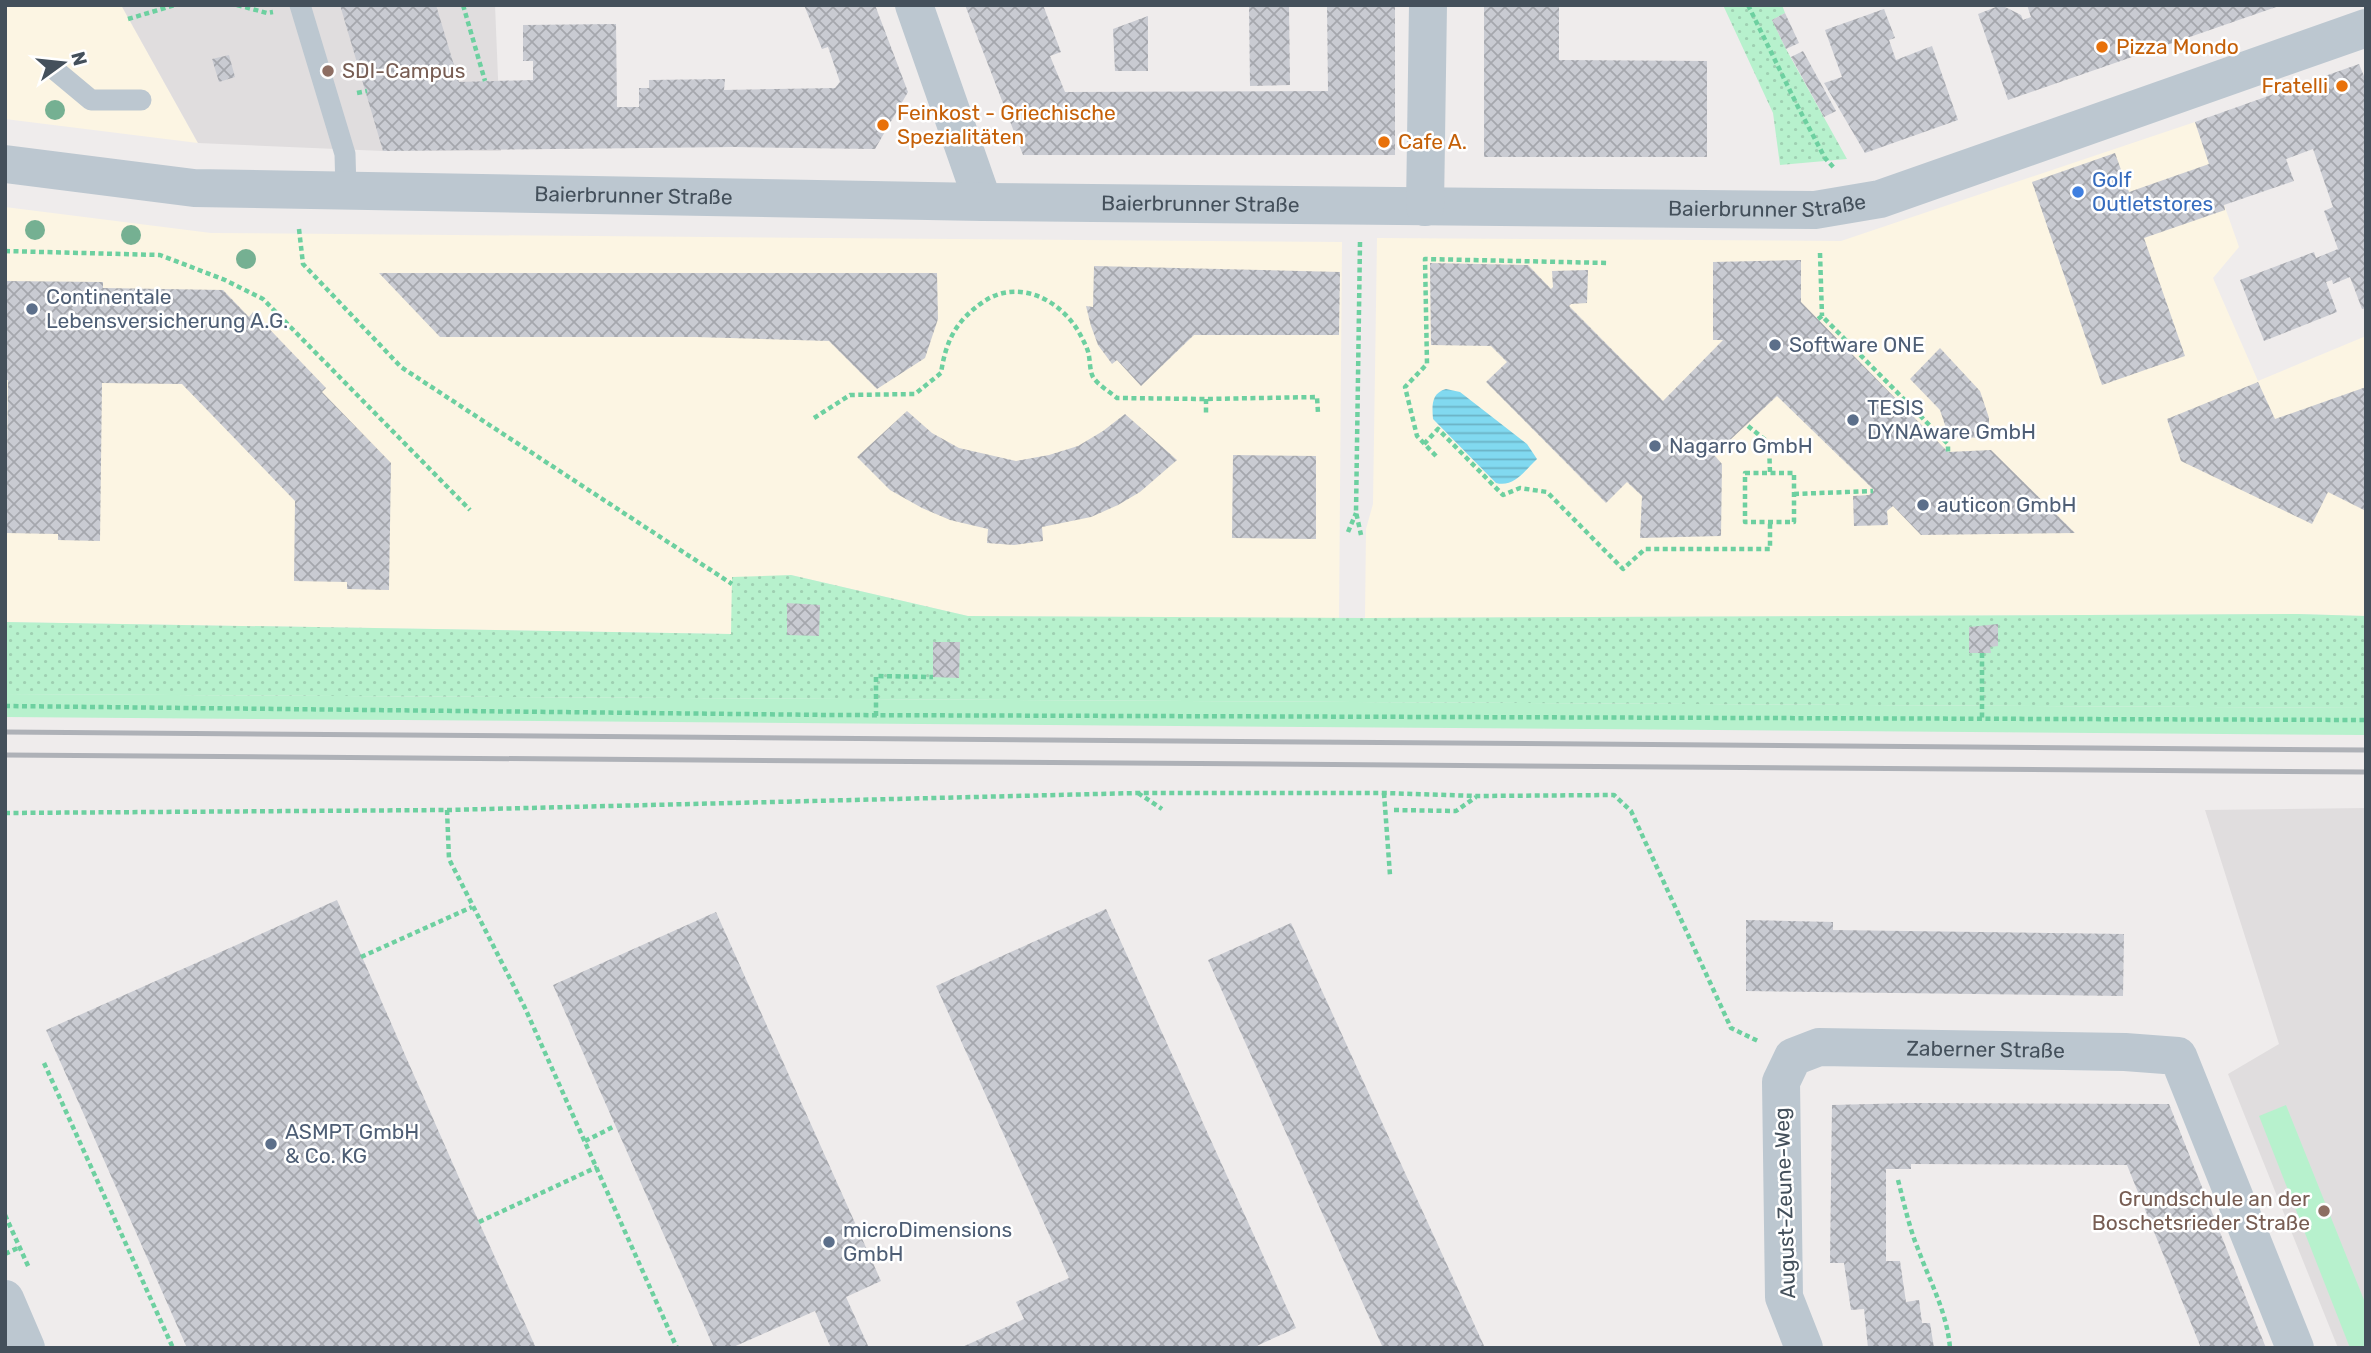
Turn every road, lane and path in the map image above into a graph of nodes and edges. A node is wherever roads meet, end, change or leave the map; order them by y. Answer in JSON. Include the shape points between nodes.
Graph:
{"nodes":[{"id":1,"x":175,"y":5,"type":"edge"},
{"id":2,"x":237,"y":5,"type":"edge"},
{"id":3,"x":300,"y":5,"type":"edge"},
{"id":4,"x":463,"y":5,"type":"edge"},
{"id":5,"x":914,"y":5,"type":"edge"},
{"id":6,"x":1428,"y":5,"type":"edge"},
{"id":7,"x":1748,"y":5,"type":"edge"},
{"id":8,"x":277,"y":11,"type":"dead end"},
{"id":9,"x":128,"y":19,"type":"dead end"},
{"id":10,"x":2366,"y":27,"type":"edge"},
{"id":11,"x":55,"y":70,"type":"dead end"},
{"id":12,"x":485,"y":81,"type":"dead end"},
{"id":13,"x":141,"y":100,"type":"dead end"},
{"id":14,"x":5,"y":164,"type":"edge"},
{"id":15,"x":296,"y":190,"type":"junction"},
{"id":16,"x":346,"y":191,"type":"junction"},
{"id":17,"x":983,"y":202,"type":"junction"},
{"id":18,"x":1863,"y":203,"type":"junction"},
{"id":19,"x":1361,"y":206,"type":"junction"},
{"id":20,"x":1424,"y":207,"type":"junction"},
{"id":21,"x":5,"y":251,"type":"edge"},
{"id":22,"x":1820,"y":253,"type":"dead end"},
{"id":23,"x":1608,"y":263,"type":"dead end"},
{"id":24,"x":1206,"y":399,"type":"junction"},
{"id":25,"x":1318,"y":412,"type":"dead end"},
{"id":26,"x":1206,"y":415,"type":"dead end"},
{"id":27,"x":814,"y":418,"type":"dead end"},
{"id":28,"x":1748,"y":426,"type":"dead end"},
{"id":29,"x":1424,"y":444,"type":"junction"},
{"id":30,"x":1948,"y":452,"type":"dead end"},
{"id":31,"x":1436,"y":456,"type":"dead end"},
{"id":32,"x":1770,"y":473,"type":"junction"},
{"id":33,"x":1873,"y":491,"type":"dead end"},
{"id":34,"x":1794,"y":494,"type":"junction"},
{"id":35,"x":470,"y":510,"type":"dead end"},
{"id":36,"x":1356,"y":512,"type":"junction"},
{"id":37,"x":1770,"y":522,"type":"junction"},
{"id":38,"x":1348,"y":532,"type":"dead end"},
{"id":39,"x":1361,"y":535,"type":"dead end"},
{"id":40,"x":732,"y":584,"type":"dead end"},
{"id":41,"x":1982,"y":653,"type":"dead end"},
{"id":42,"x":933,"y":677,"type":"dead end"},
{"id":43,"x":5,"y":706,"type":"edge"},
{"id":44,"x":876,"y":716,"type":"junction"},
{"id":45,"x":1982,"y":719,"type":"junction"},
{"id":46,"x":2366,"y":720,"type":"edge"},
{"id":47,"x":1137,"y":793,"type":"junction"},
{"id":48,"x":1384,"y":793,"type":"junction"},
{"id":49,"x":1476,"y":796,"type":"junction"},
{"id":50,"x":1162,"y":809,"type":"dead end"},
{"id":51,"x":447,"y":810,"type":"junction"},
{"id":52,"x":1394,"y":810,"type":"dead end"},
{"id":53,"x":5,"y":813,"type":"edge"},
{"id":54,"x":1390,"y":876,"type":"dead end"},
{"id":55,"x":472,"y":907,"type":"junction"},
{"id":56,"x":361,"y":957,"type":"dead end"},
{"id":57,"x":1793,"y":1057,"type":"junction"},
{"id":58,"x":44,"y":1063,"type":"dead end"},
{"id":59,"x":615,"y":1126,"type":"dead end"},
{"id":60,"x":585,"y":1141,"type":"junction"},
{"id":61,"x":597,"y":1167,"type":"junction"},
{"id":62,"x":1898,"y":1180,"type":"dead end"},
{"id":63,"x":480,"y":1222,"type":"dead end"},
{"id":64,"x":20,"y":1247,"type":"dead end"},
{"id":65,"x":5,"y":1254,"type":"edge"},
{"id":66,"x":5,"y":1299,"type":"edge"},
{"id":67,"x":26,"y":1348,"type":"edge"},
{"id":68,"x":173,"y":1348,"type":"edge"},
{"id":69,"x":677,"y":1348,"type":"edge"},
{"id":70,"x":1804,"y":1348,"type":"edge"},
{"id":71,"x":1950,"y":1348,"type":"edge"},
{"id":72,"x":2295,"y":1348,"type":"edge"}],
"edges":[{"from":1,"to":9,"type":"path"},
{"from":2,"to":8,"type":"path"},
{"from":3,"to":16,"type":"lane","via":[[345,154]]},
{"from":4,"to":12,"type":"path"},
{"from":5,"to":17,"type":"street"},
{"from":6,"to":20,"type":"street"},
{"from":7,"to":18,"type":"path","via":[[1825,158]]},
{"from":10,"to":18,"type":"street","name":"Baierbrunner Straße"},
{"from":11,"to":13,"type":"lane","via":[[91,100]]},
{"from":14,"to":15,"type":"street","name":"Baierbrunner Straße","via":[[194,188]]},
{"from":15,"to":16,"type":"street","name":"Baierbrunner Straße"},
{"from":15,"to":40,"type":"path","via":[[303,264],[401,367]]},
{"from":16,"to":17,"type":"street","name":"Baierbrunner Straße"},
{"from":17,"to":19,"type":"street","name":"Baierbrunner Straße"},
{"from":18,"to":20,"type":"street","name":"Baierbrunner Straße","via":[[1815,210]]},
{"from":19,"to":20,"type":"street","name":"Baierbrunner Straße"},
{"from":19,"to":36,"type":"path"},
{"from":21,"to":35,"type":"path","via":[[160,256],[263,299]]},
{"from":22,"to":30,"type":"path","via":[[1820,318],[1948,444]]},
{"from":23,"to":29,"type":"path","via":[[1425,259],[1427,364],[1405,387],[1417,436]]},
{"from":24,"to":25,"type":"path","via":[[1317,397]]},
{"from":24,"to":26,"type":"path"},
{"from":24,"to":27,"type":"path","via":[[1117,398],[1092,376],[1088,352],[1065,312],[1043,296],[1016,292],[992,296],[971,311],[953,331],[941,373],[915,394],[850,395]]},
{"from":28,"to":32,"type":"path","via":[[1769,443]]},
{"from":29,"to":31,"type":"path"},
{"from":29,"to":37,"type":"path","via":[[1438,429],[1503,495],[1520,488],[1547,492],[1623,569],[1645,549],[1770,549]]},
{"from":32,"to":34,"type":"path","via":[[1794,473]]},
{"from":32,"to":37,"type":"path","via":[[1745,473],[1745,522]]},
{"from":33,"to":34,"type":"path"},
{"from":34,"to":37,"type":"path","via":[[1794,522]]},
{"from":36,"to":38,"type":"path"},
{"from":36,"to":39,"type":"path"},
{"from":41,"to":45,"type":"path"},
{"from":42,"to":44,"type":"path","via":[[876,676]]},
{"from":43,"to":44,"type":"path"},
{"from":44,"to":45,"type":"path"},
{"from":45,"to":46,"type":"path"},
{"from":47,"to":48,"type":"path"},
{"from":47,"to":50,"type":"path"},
{"from":47,"to":51,"type":"path"},
{"from":48,"to":49,"type":"path"},
{"from":48,"to":54,"type":"path"},
{"from":49,"to":52,"type":"path","via":[[1456,811]]},
{"from":49,"to":57,"type":"path","via":[[1614,795],[1631,811],[1731,1028]]},
{"from":51,"to":53,"type":"path"},
{"from":51,"to":55,"type":"path","via":[[449,859]]},
{"from":55,"to":56,"type":"path"},
{"from":55,"to":60,"type":"path","via":[[525,1008]]},
{"from":57,"to":70,"type":"street","name":"August-Zeune-Weg","via":[[1781,1082],[1782,1266],[1784,1297]]},
{"from":57,"to":72,"type":"street","name":"Zaberner Straße","via":[[1819,1047],[2178,1056]]},
{"from":58,"to":68,"type":"path"},
{"from":59,"to":60,"type":"path"},
{"from":60,"to":61,"type":"path"},
{"from":61,"to":63,"type":"path"},
{"from":61,"to":69,"type":"path"},
{"from":62,"to":71,"type":"path"},
{"from":64,"to":65,"type":"path"},
{"from":66,"to":67,"type":"street"}]}
